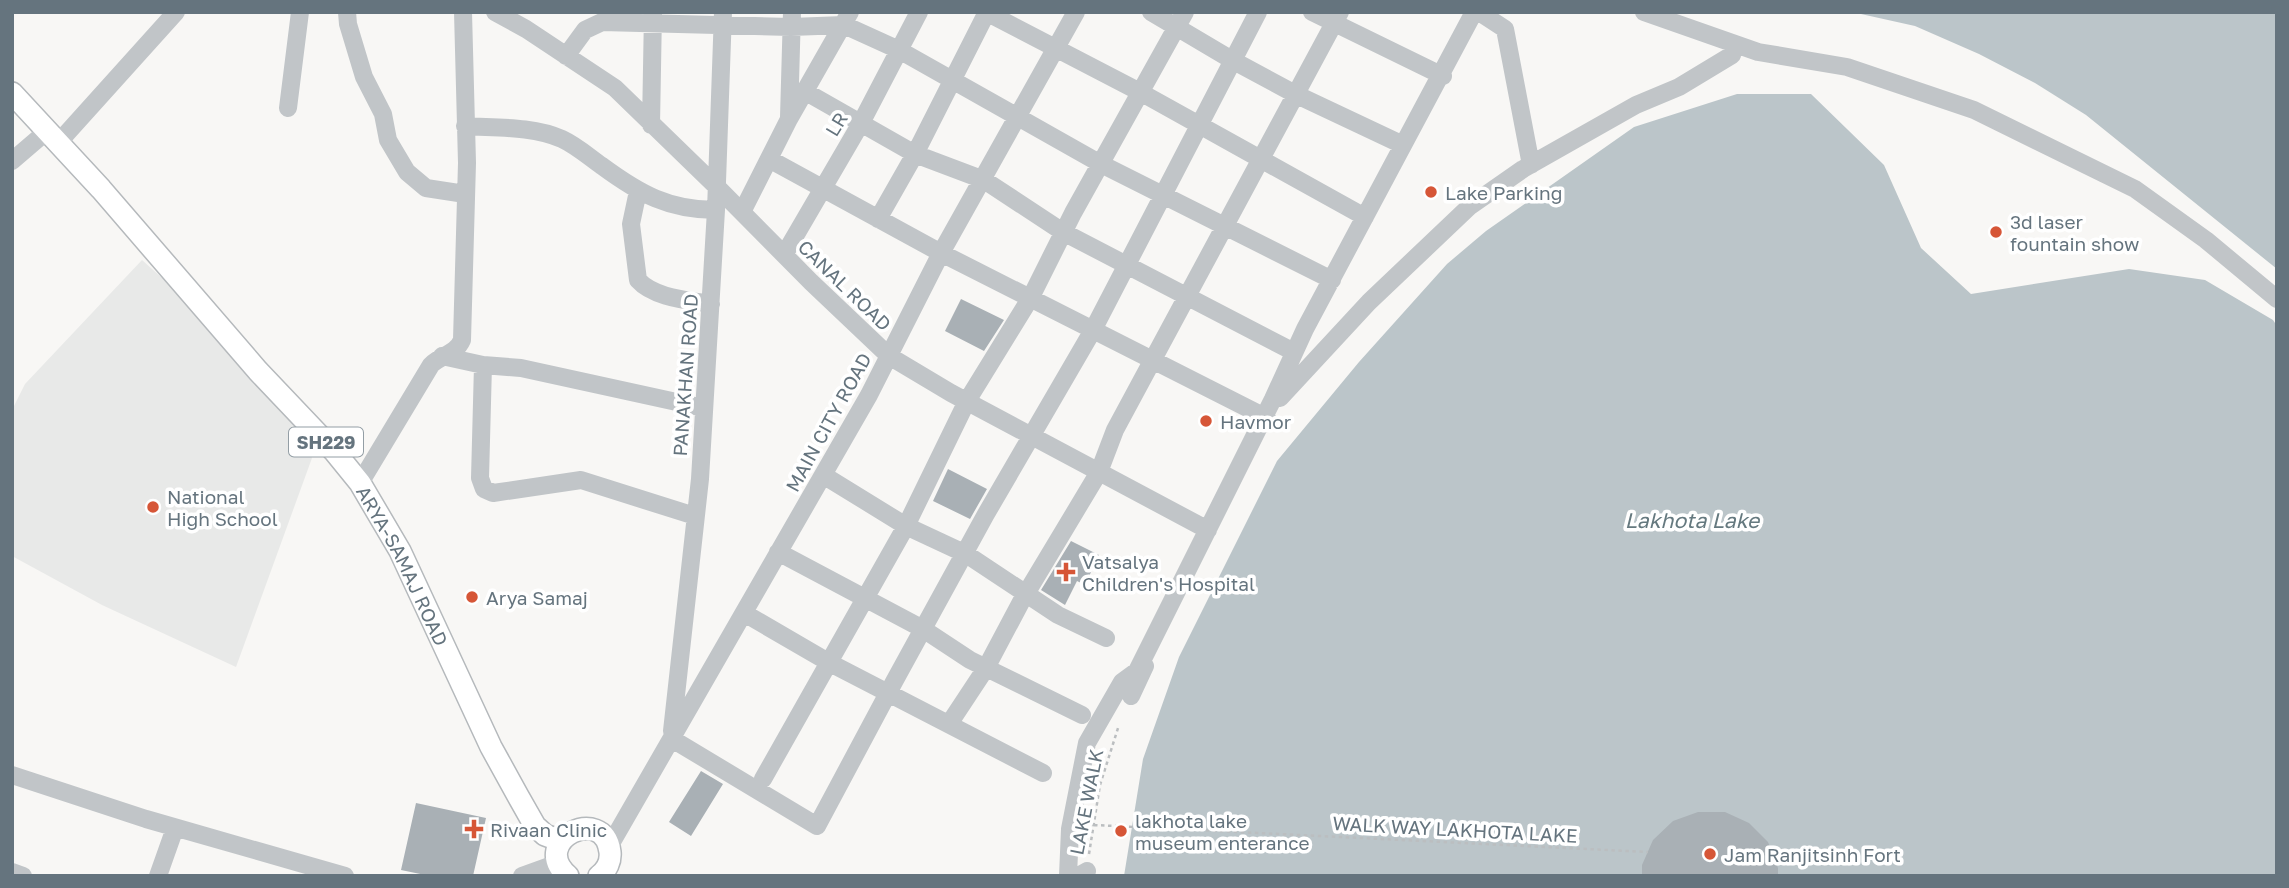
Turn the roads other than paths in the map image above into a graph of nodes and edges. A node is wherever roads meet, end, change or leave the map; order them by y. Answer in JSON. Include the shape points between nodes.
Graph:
{"nodes":[{"id":1,"x":176,"y":12,"type":"edge"},
{"id":2,"x":300,"y":12,"type":"edge"},
{"id":3,"x":347,"y":12,"type":"edge"},
{"id":4,"x":463,"y":12,"type":"edge"},
{"id":5,"x":495,"y":12,"type":"edge"},
{"id":6,"x":919,"y":12,"type":"edge"},
{"id":7,"x":987,"y":12,"type":"edge"},
{"id":8,"x":1076,"y":12,"type":"edge"},
{"id":9,"x":1151,"y":12,"type":"edge"},
{"id":10,"x":1258,"y":12,"type":"edge"},
{"id":11,"x":1312,"y":12,"type":"edge"},
{"id":12,"x":1477,"y":12,"type":"edge"},
{"id":13,"x":1644,"y":12,"type":"edge"},
{"id":14,"x":593,"y":18,"type":"edge"},
{"id":15,"x":653,"y":18,"type":"edge"},
{"id":16,"x":723,"y":18,"type":"edge"},
{"id":17,"x":1337,"y":18,"type":"edge"},
{"id":18,"x":847,"y":19,"type":"edge"},
{"id":19,"x":1181,"y":19,"type":"edge"},
{"id":20,"x":792,"y":20,"type":"edge"},
{"id":21,"x":527,"y":21,"type":"edge"},
{"id":22,"x":1056,"y":49,"type":"junction"},
{"id":23,"x":899,"y":50,"type":"junction"},
{"id":24,"x":1732,"y":55,"type":"dead end"},
{"id":25,"x":566,"y":56,"type":"junction"},
{"id":26,"x":1232,"y":60,"type":"junction"},
{"id":27,"x":1442,"y":76,"type":"junction"},
{"id":28,"x":952,"y":80,"type":"junction"},
{"id":29,"x":806,"y":92,"type":"junction"},
{"id":30,"x":1140,"y":92,"type":"junction"},
{"id":31,"x":12,"y":93,"type":"edge"},
{"id":32,"x":1297,"y":95,"type":"junction"},
{"id":33,"x":288,"y":108,"type":"dead end"},
{"id":34,"x":1017,"y":118,"type":"junction"},
{"id":35,"x":789,"y":119,"type":"junction"},
{"id":36,"x":861,"y":123,"type":"junction"},
{"id":37,"x":651,"y":125,"type":"junction"},
{"id":38,"x":1200,"y":125,"type":"junction"},
{"id":39,"x":465,"y":126,"type":"junction"},
{"id":40,"x":53,"y":137,"type":"junction"},
{"id":41,"x":1403,"y":145,"type":"junction"},
{"id":42,"x":915,"y":153,"type":"junction"},
{"id":43,"x":769,"y":159,"type":"junction"},
{"id":44,"x":1263,"y":159,"type":"junction"},
{"id":45,"x":12,"y":161,"type":"edge"},
{"id":46,"x":1101,"y":164,"type":"junction"},
{"id":47,"x":1531,"y":165,"type":"junction"},
{"id":48,"x":984,"y":180,"type":"junction"},
{"id":49,"x":717,"y":187,"type":"junction"},
{"id":50,"x":822,"y":188,"type":"junction"},
{"id":51,"x":638,"y":191,"type":"junction"},
{"id":52,"x":465,"y":194,"type":"junction"},
{"id":53,"x":1163,"y":196,"type":"junction"},
{"id":54,"x":716,"y":210,"type":"junction"},
{"id":55,"x":742,"y":212,"type":"junction"},
{"id":56,"x":1364,"y":217,"type":"junction"},
{"id":57,"x":878,"y":219,"type":"junction"},
{"id":58,"x":1226,"y":228,"type":"junction"},
{"id":59,"x":1063,"y":232,"type":"junction"},
{"id":60,"x":941,"y":254,"type":"junction"},
{"id":61,"x":784,"y":255,"type":"junction"},
{"id":62,"x":1128,"y":264,"type":"junction"},
{"id":63,"x":1332,"y":280,"type":"junction"},
{"id":64,"x":1031,"y":297,"type":"junction"},
{"id":65,"x":1188,"y":297,"type":"junction"},
{"id":66,"x":2277,"y":299,"type":"edge"},
{"id":67,"x":711,"y":304,"type":"junction"},
{"id":68,"x":1093,"y":330,"type":"junction"},
{"id":69,"x":1294,"y":352,"type":"junction"},
{"id":70,"x":442,"y":356,"type":"junction"},
{"id":71,"x":889,"y":356,"type":"junction"},
{"id":72,"x":1153,"y":360,"type":"junction"},
{"id":73,"x":483,"y":366,"type":"junction"},
{"id":74,"x":967,"y":401,"type":"junction"},
{"id":75,"x":705,"y":408,"type":"junction"},
{"id":76,"x":1266,"y":417,"type":"junction"},
{"id":77,"x":1031,"y":435,"type":"junction"},
{"id":78,"x":1099,"y":472,"type":"junction"},
{"id":79,"x":823,"y":475,"type":"junction"},
{"id":80,"x":360,"y":483,"type":"junction"},
{"id":81,"x":695,"y":516,"type":"junction"},
{"id":82,"x":906,"y":526,"type":"junction"},
{"id":83,"x":1208,"y":530,"type":"junction"},
{"id":84,"x":778,"y":552,"type":"junction"},
{"id":85,"x":966,"y":554,"type":"junction"},
{"id":86,"x":1026,"y":593,"type":"junction"},
{"id":87,"x":863,"y":598,"type":"junction"},
{"id":88,"x":744,"y":613,"type":"junction"},
{"id":89,"x":923,"y":629,"type":"junction"},
{"id":90,"x":1106,"y":638,"type":"dead end"},
{"id":91,"x":830,"y":663,"type":"junction"},
{"id":92,"x":986,"y":668,"type":"junction"},
{"id":93,"x":888,"y":693,"type":"junction"},
{"id":94,"x":1131,"y":696,"type":"road end"},
{"id":95,"x":1082,"y":715,"type":"dead end"},
{"id":96,"x":949,"y":724,"type":"junction"},
{"id":97,"x":671,"y":739,"type":"junction"},
{"id":98,"x":1043,"y":773,"type":"dead end"},
{"id":99,"x":12,"y":775,"type":"edge"},
{"id":100,"x":763,"y":779,"type":"dead end"},
{"id":101,"x":175,"y":828,"type":"junction"},
{"id":102,"x":561,"y":841,"type":"junction"},
{"id":103,"x":609,"y":847,"type":"junction"},
{"id":104,"x":563,"y":869,"type":"edge"},
{"id":105,"x":12,"y":872,"type":"edge"},
{"id":106,"x":23,"y":876,"type":"edge"},
{"id":107,"x":158,"y":876,"type":"edge"},
{"id":108,"x":345,"y":876,"type":"edge"},
{"id":109,"x":522,"y":876,"type":"edge"},
{"id":110,"x":599,"y":876,"type":"edge"},
{"id":111,"x":1068,"y":876,"type":"edge"}],
"edges":[{"from":1,"to":40,"type":"street"},
{"from":2,"to":33,"type":"street"},
{"from":3,"to":52,"type":"street","via":[[364,77],[383,114],[388,140],[407,172],[426,188]]},
{"from":4,"to":39,"type":"street"},
{"from":5,"to":21,"type":"street","name":"CANAL ROAD"},
{"from":6,"to":23,"type":"street","name":"LR"},
{"from":7,"to":22,"type":"street"},
{"from":7,"to":28,"type":"street"},
{"from":8,"to":22,"type":"street","name":"MAIN CITY ROAD"},
{"from":9,"to":19,"type":"street"},
{"from":10,"to":26,"type":"street"},
{"from":11,"to":17,"type":"street"},
{"from":12,"to":27,"type":"street"},
{"from":12,"to":47,"type":"street","via":[[1505,29]]},
{"from":13,"to":66,"type":"street","via":[[1758,52],[1847,67],[1974,110],[2135,189]]},
{"from":14,"to":15,"type":"street","via":[[602,22]]},
{"from":14,"to":25,"type":"street"},
{"from":15,"to":16,"type":"street"},
{"from":15,"to":37,"type":"street"},
{"from":16,"to":20,"type":"street"},
{"from":16,"to":49,"type":"street","name":"PANAKHAN ROAD"},
{"from":17,"to":27,"type":"street"},
{"from":17,"to":32,"type":"street"},
{"from":18,"to":20,"type":"street"},
{"from":18,"to":23,"type":"street"},
{"from":18,"to":29,"type":"street"},
{"from":19,"to":26,"type":"street"},
{"from":19,"to":30,"type":"street"},
{"from":20,"to":35,"type":"street"},
{"from":21,"to":25,"type":"street","name":"CANAL ROAD"},
{"from":22,"to":30,"type":"street"},
{"from":22,"to":34,"type":"street","name":"MAIN CITY ROAD"},
{"from":23,"to":28,"type":"street"},
{"from":23,"to":36,"type":"street","name":"LR"},
{"from":24,"to":47,"type":"street"},
{"from":25,"to":37,"type":"street","name":"CANAL ROAD","via":[[615,88]]},
{"from":26,"to":32,"type":"street"},
{"from":26,"to":38,"type":"street"},
{"from":27,"to":41,"type":"street"},
{"from":28,"to":34,"type":"street"},
{"from":28,"to":42,"type":"street"},
{"from":29,"to":35,"type":"street"},
{"from":29,"to":36,"type":"street"},
{"from":30,"to":38,"type":"street"},
{"from":30,"to":46,"type":"street"},
{"from":31,"to":40,"type":"main road","name":"ARYA-SAMAJ ROAD","number":"SH229"},
{"from":32,"to":41,"type":"street"},
{"from":32,"to":44,"type":"street"},
{"from":34,"to":46,"type":"street"},
{"from":34,"to":48,"type":"street","name":"MAIN CITY ROAD"},
{"from":35,"to":43,"type":"street"},
{"from":36,"to":42,"type":"street"},
{"from":36,"to":50,"type":"street","name":"LR"},
{"from":37,"to":49,"type":"street","name":"CANAL ROAD"},
{"from":38,"to":44,"type":"street"},
{"from":38,"to":53,"type":"street"},
{"from":39,"to":51,"type":"street","via":[[561,139]]},
{"from":39,"to":52,"type":"street"},
{"from":40,"to":45,"type":"street"},
{"from":40,"to":80,"type":"main road","name":"ARYA-SAMAJ ROAD","number":"SH229"},
{"from":41,"to":56,"type":"street"},
{"from":42,"to":48,"type":"street"},
{"from":42,"to":57,"type":"street"},
{"from":43,"to":50,"type":"street"},
{"from":43,"to":55,"type":"street"},
{"from":44,"to":56,"type":"street"},
{"from":44,"to":58,"type":"street"},
{"from":46,"to":53,"type":"street"},
{"from":46,"to":59,"type":"street"},
{"from":47,"to":76,"type":"street","via":[[1470,206],[1368,302]]},
{"from":48,"to":59,"type":"street"},
{"from":48,"to":60,"type":"street","name":"MAIN CITY ROAD"},
{"from":49,"to":54,"type":"street","name":"PANAKHAN ROAD"},
{"from":49,"to":55,"type":"street","name":"CANAL ROAD"},
{"from":50,"to":57,"type":"street"},
{"from":50,"to":61,"type":"street","name":"LR"},
{"from":51,"to":54,"type":"street","via":[[678,207]]},
{"from":51,"to":67,"type":"street","via":[[631,224],[638,280],[672,297]]},
{"from":52,"to":70,"type":"street","via":[[461,340],[456,350]]},
{"from":53,"to":58,"type":"street"},
{"from":53,"to":62,"type":"street"},
{"from":54,"to":67,"type":"street","name":"PANAKHAN ROAD"},
{"from":55,"to":61,"type":"street","name":"CANAL ROAD"},
{"from":56,"to":63,"type":"street"},
{"from":57,"to":60,"type":"street"},
{"from":58,"to":63,"type":"street"},
{"from":58,"to":65,"type":"street"},
{"from":59,"to":62,"type":"street"},
{"from":59,"to":64,"type":"street"},
{"from":60,"to":64,"type":"street"},
{"from":60,"to":71,"type":"street","name":"MAIN CITY ROAD"},
{"from":61,"to":71,"type":"street","name":"CANAL ROAD"},
{"from":62,"to":65,"type":"street"},
{"from":62,"to":68,"type":"street"},
{"from":63,"to":69,"type":"street"},
{"from":64,"to":68,"type":"street"},
{"from":64,"to":74,"type":"street"},
{"from":65,"to":69,"type":"street"},
{"from":65,"to":72,"type":"street"},
{"from":67,"to":75,"type":"street","name":"PANAKHAN ROAD"},
{"from":68,"to":72,"type":"street"},
{"from":68,"to":77,"type":"street"},
{"from":69,"to":76,"type":"street"},
{"from":70,"to":73,"type":"street"},
{"from":70,"to":80,"type":"street","via":[[431,365]]},
{"from":71,"to":74,"type":"street","name":"CANAL ROAD"},
{"from":71,"to":79,"type":"street","name":"MAIN CITY ROAD"},
{"from":72,"to":76,"type":"street"},
{"from":72,"to":78,"type":"street","via":[[1115,430]]},
{"from":73,"to":75,"type":"street","via":[[521,368]]},
{"from":73,"to":81,"type":"street","via":[[480,478],[484,489],[493,493],[581,480]]},
{"from":74,"to":77,"type":"street","name":"CANAL ROAD"},
{"from":74,"to":82,"type":"street"},
{"from":75,"to":81,"type":"street","name":"PANAKHAN ROAD"},
{"from":76,"to":83,"type":"street"},
{"from":77,"to":78,"type":"street","name":"CANAL ROAD"},
{"from":77,"to":85,"type":"street"},
{"from":78,"to":83,"type":"street","name":"CANAL ROAD"},
{"from":78,"to":86,"type":"street"},
{"from":79,"to":82,"type":"street"},
{"from":79,"to":84,"type":"street","name":"MAIN CITY ROAD"},
{"from":80,"to":102,"type":"main road","name":"ARYA-SAMAJ ROAD","number":"SH229","via":[[400,551],[518,796],[535,826]]},
{"from":81,"to":97,"type":"street","name":"PANAKHAN ROAD"},
{"from":82,"to":85,"type":"street"},
{"from":82,"to":87,"type":"street"},
{"from":83,"to":94,"type":"street"},
{"from":83,"to":111,"type":"street","via":[[1137,671],[1122,682],[1087,743],[1070,829]]},
{"from":84,"to":87,"type":"street"},
{"from":84,"to":88,"type":"street","name":"MAIN CITY ROAD"},
{"from":85,"to":86,"type":"street"},
{"from":85,"to":89,"type":"street"},
{"from":86,"to":90,"type":"street"},
{"from":86,"to":92,"type":"street"},
{"from":87,"to":89,"type":"street"},
{"from":87,"to":91,"type":"street"},
{"from":88,"to":91,"type":"street"},
{"from":88,"to":97,"type":"street","name":"MAIN CITY ROAD"},
{"from":89,"to":92,"type":"street"},
{"from":89,"to":93,"type":"street"},
{"from":91,"to":93,"type":"street"},
{"from":91,"to":100,"type":"street"},
{"from":92,"to":95,"type":"street"},
{"from":92,"to":96,"type":"street"},
{"from":93,"to":96,"type":"street"},
{"from":93,"to":97,"type":"street","via":[[817,826]]},
{"from":96,"to":98,"type":"street"},
{"from":97,"to":103,"type":"street","name":"MAIN CITY ROAD"},
{"from":99,"to":101,"type":"street"},
{"from":101,"to":107,"type":"street"},
{"from":101,"to":108,"type":"street"},
{"from":102,"to":103,"type":"main road","via":[[574,830],[592,829]]},
{"from":102,"to":104,"type":"main road","via":[[558,849]]},
{"from":103,"to":110,"type":"main road","via":[[608,865]]},
{"from":104,"to":109,"type":"street"},
{"from":105,"to":106,"type":"street"}]}
